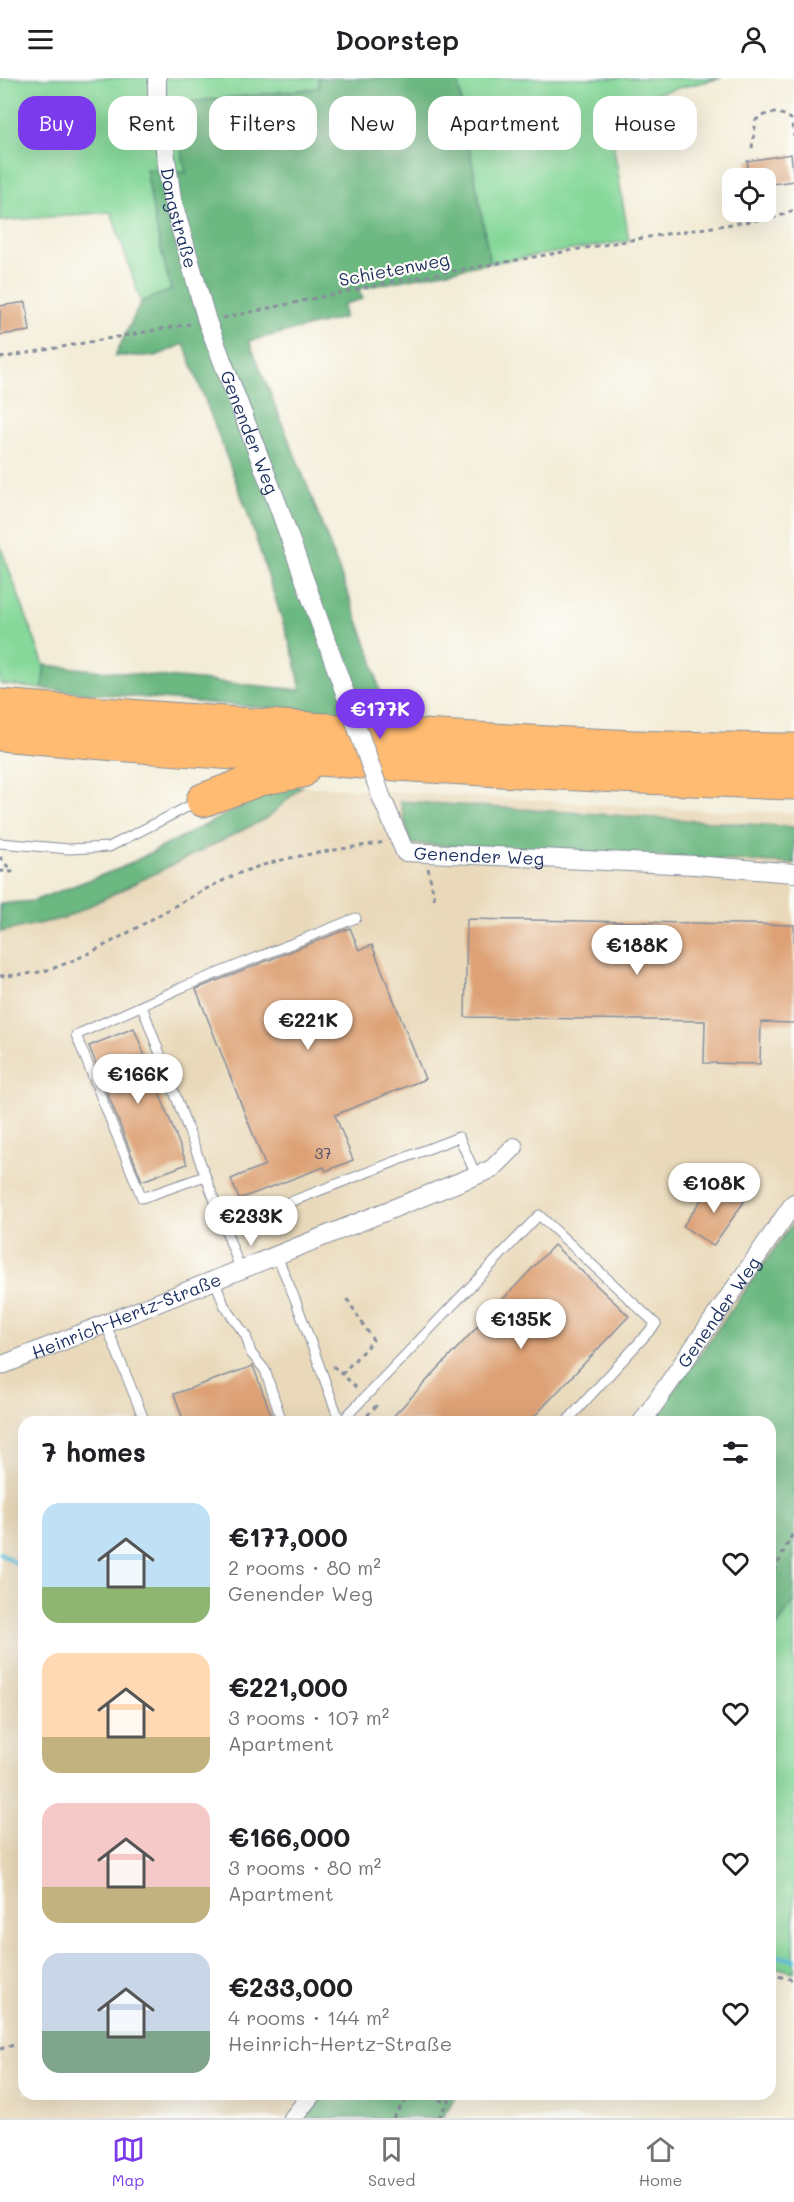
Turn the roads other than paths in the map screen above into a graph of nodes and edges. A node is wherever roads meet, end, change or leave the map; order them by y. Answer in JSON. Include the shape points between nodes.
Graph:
{"nodes":[{"id":1,"x":157,"y":78,"type":"edge"},
{"id":2,"x":207,"y":321,"type":"joint"},
{"id":3,"x":0,"y":706,"type":"edge"},
{"id":4,"x":0,"y":734,"type":"edge"},
{"id":5,"x":794,"y":750,"type":"edge"},
{"id":6,"x":367,"y":763,"type":"junction"},
{"id":7,"x":794,"y":783,"type":"edge"},
{"id":8,"x":203,"y":800,"type":"joint"},
{"id":9,"x":0,"y":843,"type":"edge"},
{"id":10,"x":794,"y":873,"type":"edge"},
{"id":11,"x":356,"y":918,"type":"dead end"},
{"id":12,"x":142,"y":1006,"type":"junction"},
{"id":13,"x":514,"y":1147,"type":"dead end"},
{"id":14,"x":476,"y":1175,"type":"junction"},
{"id":15,"x":205,"y":1176,"type":"junction"},
{"id":16,"x":794,"y":1203,"type":"edge"},
{"id":17,"x":225,"y":1227,"type":"junction"},
{"id":18,"x":277,"y":1256,"type":"junction"},
{"id":19,"x":241,"y":1270,"type":"junction"},
{"id":20,"x":215,"y":1281,"type":"junction"},
{"id":21,"x":106,"y":1325,"type":"junction"},
{"id":22,"x":0,"y":1366,"type":"edge"},
{"id":23,"x":144,"y":1416,"type":"edge"},
{"id":24,"x":280,"y":1416,"type":"edge"},
{"id":25,"x":338,"y":1416,"type":"edge"},
{"id":26,"x":346,"y":1416,"type":"edge"},
{"id":27,"x":572,"y":1416,"type":"edge"},
{"id":28,"x":646,"y":1416,"type":"edge"},
{"id":29,"x":307,"y":2100,"type":"edge"},
{"id":30,"x":293,"y":2118,"type":"edge"}],
"edges":[{"from":1,"to":2,"type":"street","name":"Dongstraße","via":[[172,199]]},
{"from":2,"to":10,"type":"street","name":"Genender Weg","bridge":true,"via":[[405,852]]},
{"from":3,"to":5,"type":"highway","via":[[468,738]]},
{"from":4,"to":6,"type":"highway"},
{"from":6,"to":7,"type":"highway"},
{"from":6,"to":8,"type":"highway","via":[[276,775]]},
{"from":8,"to":9,"type":"lane","via":[[109,847],[69,849]]},
{"from":11,"to":12,"type":"lane"},
{"from":12,"to":15,"type":"lane"},
{"from":12,"to":15,"type":"lane","via":[[76,1035],[142,1198]]},
{"from":13,"to":14,"type":"street","name":"Heinrich-Hertz-Straße","via":[[492,1169]]},
{"from":14,"to":17,"type":"lane","via":[[459,1137]]},
{"from":14,"to":18,"type":"street","name":"Heinrich-Hertz-Straße"},
{"from":15,"to":17,"type":"lane"},
{"from":16,"to":28,"type":"street","name":"Genender Weg"},
{"from":17,"to":19,"type":"lane"},
{"from":18,"to":19,"type":"street","name":"Heinrich-Hertz-Straße"},
{"from":18,"to":25,"type":"lane"},
{"from":19,"to":20,"type":"street","name":"Heinrich-Hertz-Straße"},
{"from":20,"to":21,"type":"street","name":"Heinrich-Hertz-Straße"},
{"from":20,"to":24,"type":"lane","via":[[224,1305],[265,1370]]},
{"from":21,"to":22,"type":"street","name":"Heinrich-Hertz-Straße"},
{"from":21,"to":23,"type":"lane"},
{"from":26,"to":27,"type":"lane","via":[[539,1215],[656,1324]]},
{"from":29,"to":30,"type":"street"}]}
